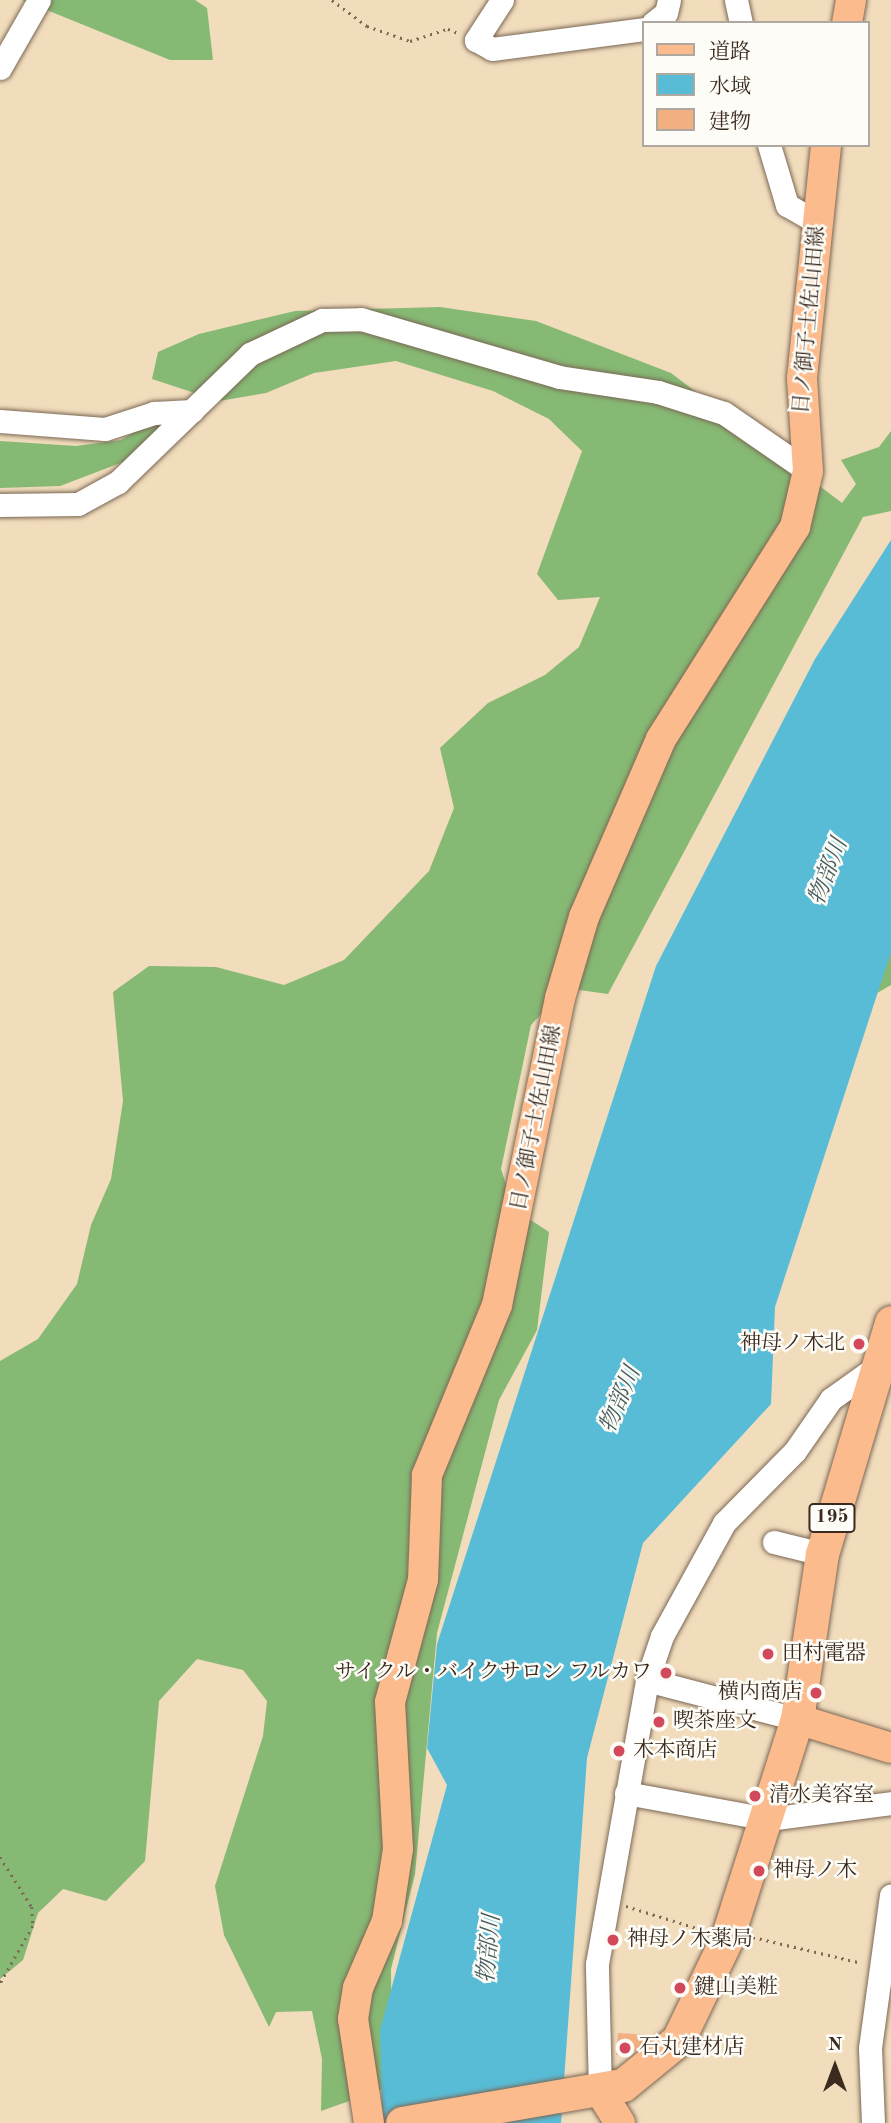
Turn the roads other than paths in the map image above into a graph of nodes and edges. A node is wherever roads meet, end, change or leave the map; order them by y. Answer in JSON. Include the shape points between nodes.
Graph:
{"nodes":[{"id":1,"x":39,"y":0,"type":"edge"},
{"id":2,"x":502,"y":0,"type":"edge"},
{"id":3,"x":669,"y":0,"type":"edge"},
{"id":4,"x":736,"y":0,"type":"edge"},
{"id":5,"x":851,"y":0,"type":"edge"},
{"id":6,"x":656,"y":21,"type":"edge"},
{"id":7,"x":741,"y":21,"type":"edge"},
{"id":8,"x":847,"y":21,"type":"edge"},
{"id":9,"x":642,"y":29,"type":"edge"},
{"id":10,"x":0,"y":68,"type":"edge"},
{"id":11,"x":770,"y":147,"type":"edge"},
{"id":12,"x":826,"y":147,"type":"edge"},
{"id":13,"x":818,"y":223,"type":"junction"},
{"id":14,"x":192,"y":411,"type":"junction"},
{"id":15,"x":0,"y":421,"type":"edge"},
{"id":16,"x":808,"y":471,"type":"junction"},
{"id":17,"x":0,"y":505,"type":"edge"},
{"id":18,"x":891,"y":1322,"type":"edge"},
{"id":19,"x":876,"y":1367,"type":"junction"},
{"id":20,"x":774,"y":1542,"type":"dead end"},
{"id":21,"x":822,"y":1554,"type":"junction"},
{"id":22,"x":647,"y":1680,"type":"junction"},
{"id":23,"x":797,"y":1719,"type":"junction"},
{"id":24,"x":891,"y":1748,"type":"edge"},
{"id":25,"x":626,"y":1793,"type":"junction"},
{"id":26,"x":891,"y":1803,"type":"edge"},
{"id":27,"x":768,"y":1819,"type":"junction"},
{"id":28,"x":891,"y":1895,"type":"edge"},
{"id":29,"x":889,"y":1924,"type":"edge"},
{"id":30,"x":589,"y":2092,"type":"junction"},
{"id":31,"x":369,"y":2123,"type":"edge"},
{"id":32,"x":402,"y":2123,"type":"edge"},
{"id":33,"x":620,"y":2123,"type":"edge"},
{"id":34,"x":873,"y":2123,"type":"edge"}],
"edges":[{"from":1,"to":10,"type":"street"},
{"from":2,"to":9,"type":"street","via":[[476,40],[492,48]]},
{"from":3,"to":6,"type":"street","via":[[666,13]]},
{"from":4,"to":7,"type":"street"},
{"from":5,"to":8,"type":"main road"},
{"from":11,"to":13,"type":"street","via":[[787,205]]},
{"from":12,"to":13,"type":"main road","name":"日ノ御子土佐山田線"},
{"from":13,"to":16,"type":"main road","name":"日ノ御子土佐山田線","via":[[802,378]]},
{"from":14,"to":15,"type":"street","via":[[154,413],[105,429]]},
{"from":14,"to":16,"type":"street","via":[[250,354],[286,332],[322,320],[361,319],[519,366],[658,392],[724,413]]},
{"from":14,"to":17,"type":"street","via":[[118,482],[78,504]]},
{"from":16,"to":31,"type":"main road","name":"日ノ御子土佐山田線","via":[[795,527],[661,739],[584,917],[560,998],[497,1305],[427,1475],[423,1580],[390,1702],[398,1849],[387,1921],[358,1988],[352,2019]]},
{"from":18,"to":19,"type":"highway","number":"195"},
{"from":19,"to":21,"type":"highway","number":"195"},
{"from":19,"to":22,"type":"street","via":[[831,1399],[795,1451],[724,1523],[662,1636]]},
{"from":20,"to":21,"type":"street"},
{"from":21,"to":23,"type":"highway","number":"195"},
{"from":22,"to":23,"type":"street"},
{"from":22,"to":25,"type":"street"},
{"from":23,"to":24,"type":"main road"},
{"from":23,"to":27,"type":"highway","number":"195"},
{"from":25,"to":27,"type":"street"},
{"from":25,"to":30,"type":"street","via":[[613,1902],[597,1964]]},
{"from":26,"to":27,"type":"street"},
{"from":27,"to":30,"type":"highway","number":"195","via":[[729,1933],[678,2040],[649,2069]]},
{"from":28,"to":29,"type":"street"},
{"from":29,"to":34,"type":"street","via":[[870,2048]]},
{"from":30,"to":32,"type":"highway","number":"195"},
{"from":30,"to":33,"type":"main road"}]}
